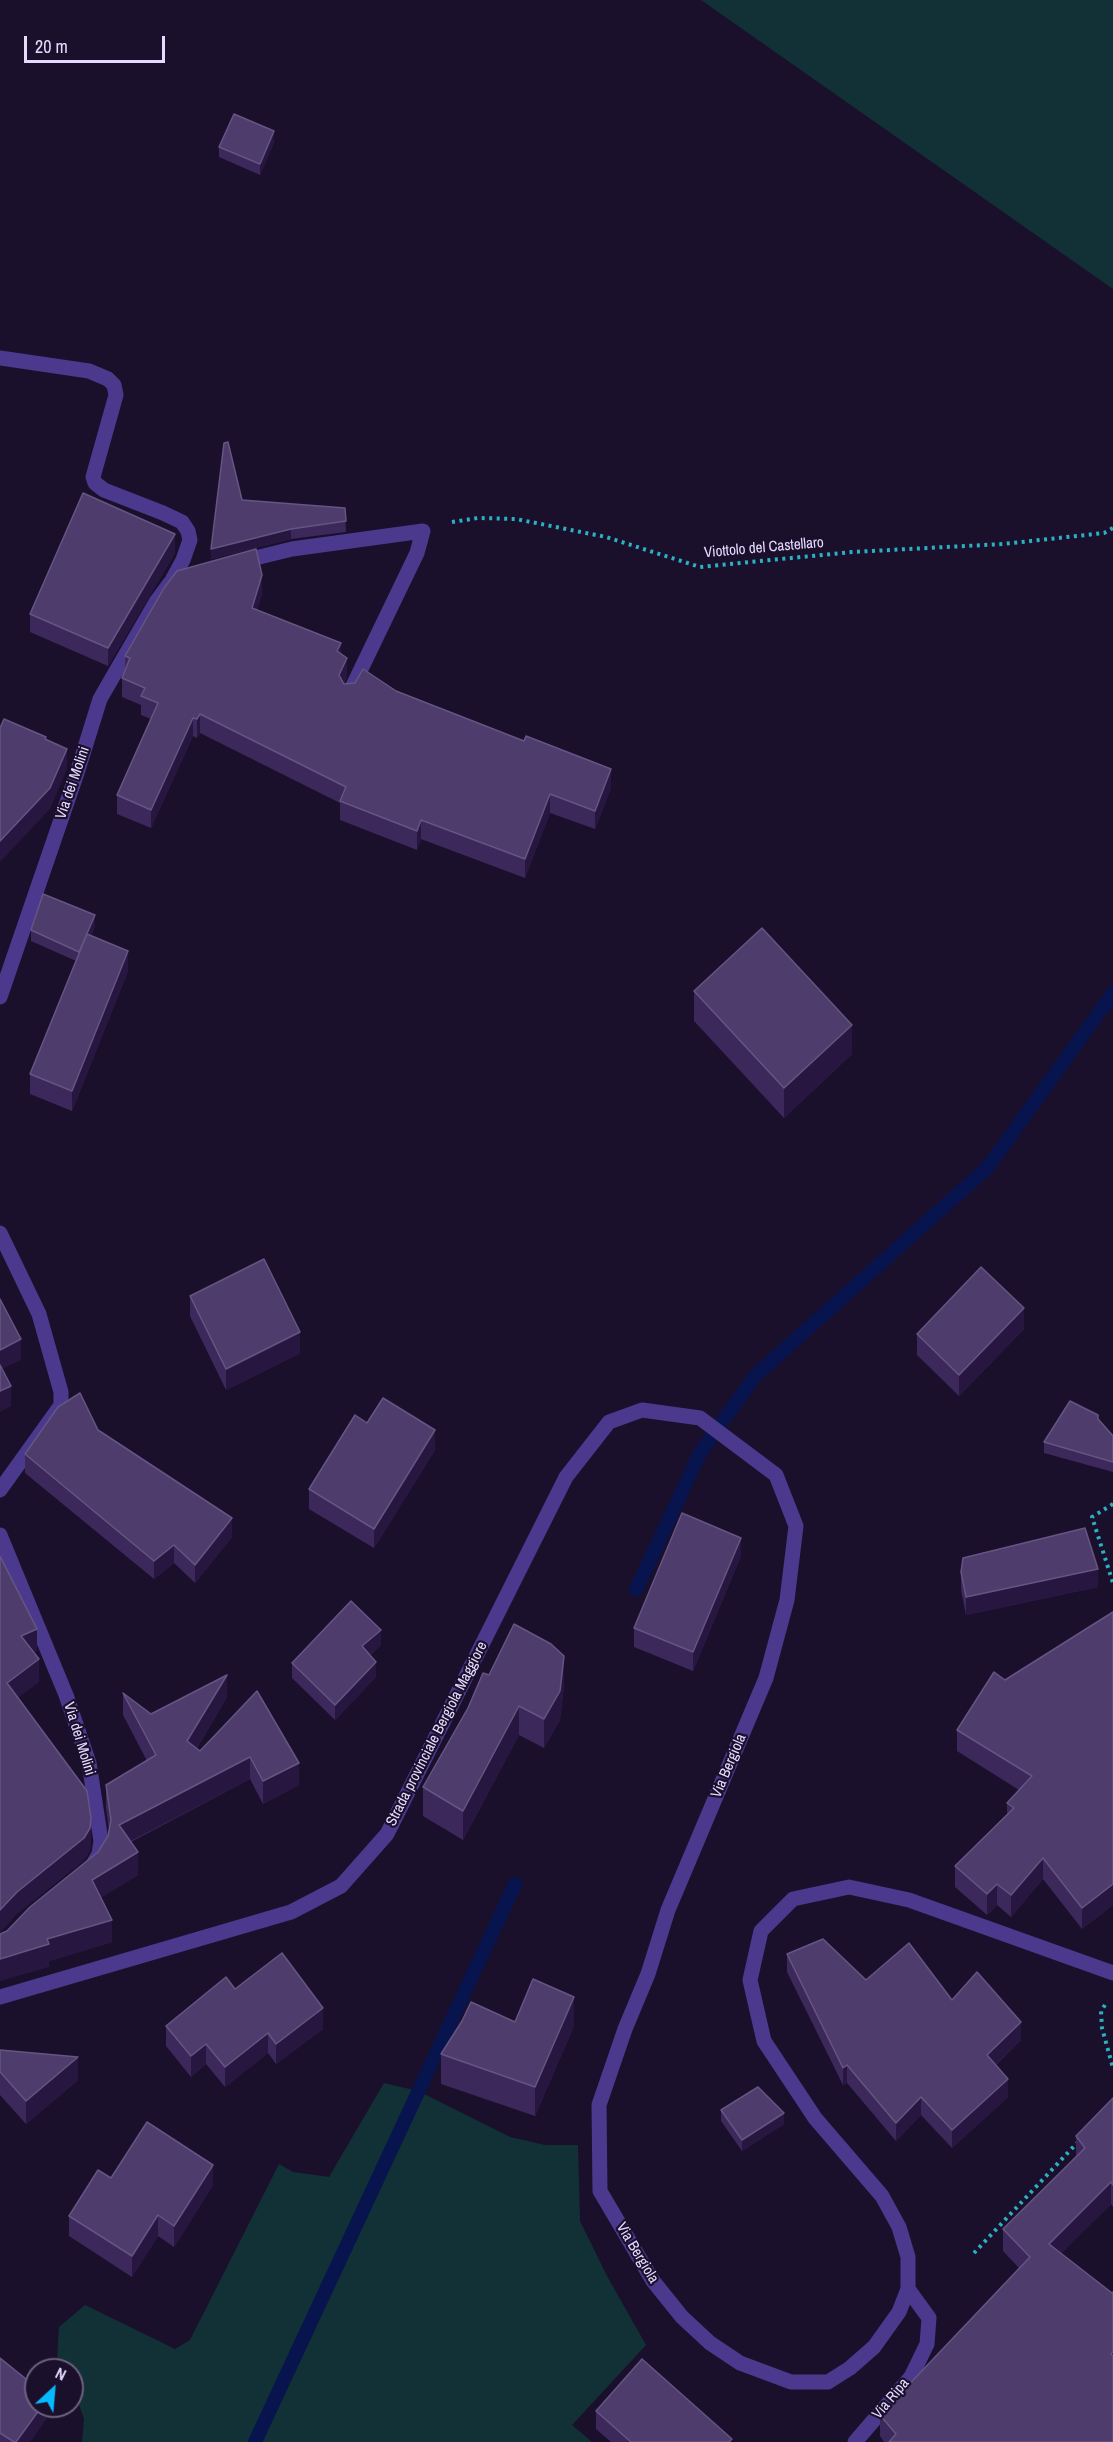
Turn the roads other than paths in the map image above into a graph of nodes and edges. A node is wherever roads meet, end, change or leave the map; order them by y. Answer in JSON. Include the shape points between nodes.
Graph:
{"nodes":[{"id":1,"x":0,"y":358,"type":"edge"},
{"id":2,"x":224,"y":566,"type":"edge"},
{"id":3,"x":188,"y":576,"type":"edge"},
{"id":4,"x":171,"y":582,"type":"junction"},
{"id":5,"x":349,"y":693,"type":"edge"},
{"id":6,"x":0,"y":997,"type":"edge"},
{"id":7,"x":0,"y":1233,"type":"edge"},
{"id":8,"x":0,"y":1490,"type":"edge"},
{"id":9,"x":0,"y":1535,"type":"edge"},
{"id":10,"x":533,"y":1541,"type":"joint"},
{"id":11,"x":76,"y":1878,"type":"edge"},
{"id":12,"x":1113,"y":1973,"type":"edge"},
{"id":13,"x":0,"y":1997,"type":"edge"},
{"id":14,"x":908,"y":2289,"type":"junction"},
{"id":15,"x":855,"y":2442,"type":"edge"}],
"edges":[{"from":1,"to":4,"type":"street","name":"Via dei Molini","via":[[89,371],[114,385],[116,395],[93,477],[104,490],[182,522],[190,540]]},
{"from":2,"to":5,"type":"street","via":[[292,549],[423,531],[417,553]]},
{"from":3,"to":4,"type":"street"},
{"from":4,"to":6,"type":"street","name":"Via dei Molini","via":[[100,699]]},
{"from":7,"to":8,"type":"street","via":[[39,1314],[61,1392],[61,1405]]},
{"from":9,"to":11,"type":"street","name":"Via dei Molini","via":[[66,1695],[89,1763],[101,1841],[92,1867]]},
{"from":10,"to":13,"type":"street","name":"Strada provinciale Bergiola Maggiore","via":[[387,1834],[340,1886],[291,1912]]},
{"from":10,"to":14,"type":"street","name":"Via Bergiola","via":[[566,1477],[609,1422],[642,1410],[700,1418],[776,1475],[796,1527],[787,1600],[766,1678],[668,1910],[599,2105],[600,2191],[653,2281],[682,2317],[740,2363],[791,2382],[828,2382],[850,2368],[874,2347],[899,2312]]},
{"from":12,"to":14,"type":"street","name":"Via Bergiola","via":[[909,1900],[849,1887],[793,1899],[761,1931],[750,1980],[764,2042],[815,2118],[882,2196],[899,2228],[908,2257]]},
{"from":14,"to":15,"type":"street","name":"Via Ripa","via":[[929,2318],[927,2344],[910,2377]]}]}
